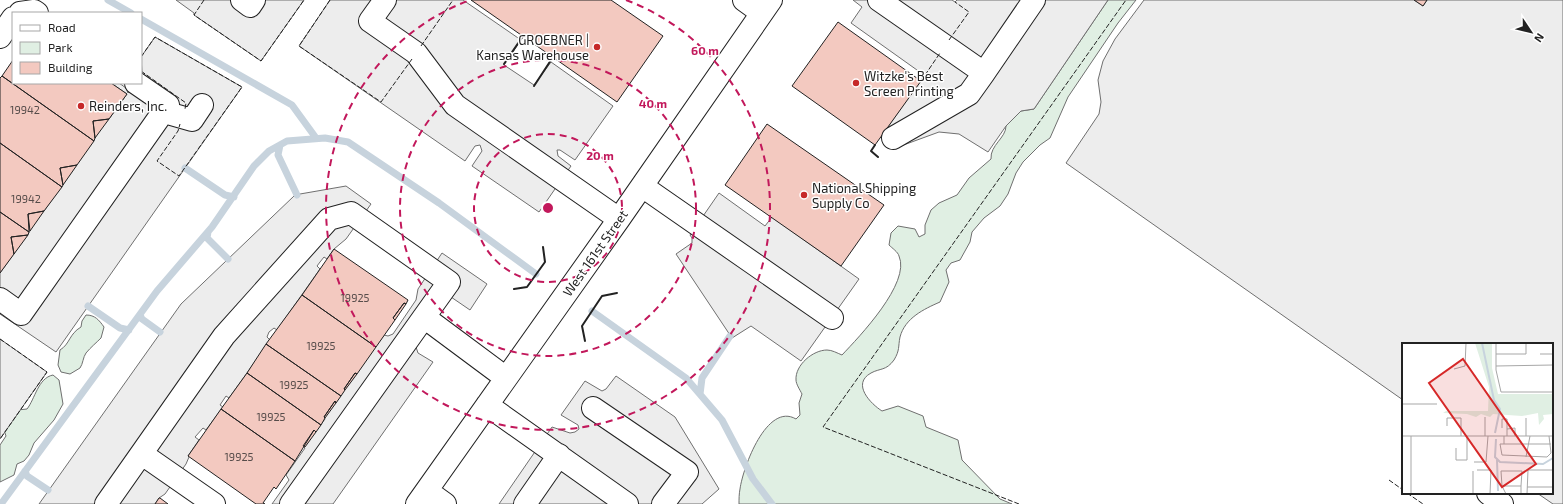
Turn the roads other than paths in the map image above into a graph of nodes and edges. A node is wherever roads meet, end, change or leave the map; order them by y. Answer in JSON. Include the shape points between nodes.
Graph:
{"nodes":[{"id":1,"x":242,"y":0,"type":"edge"},
{"id":2,"x":254,"y":0,"type":"edge"},
{"id":3,"x":385,"y":0,"type":"edge"},
{"id":4,"x":744,"y":0,"type":"edge"},
{"id":5,"x":879,"y":0,"type":"edge"},
{"id":6,"x":1034,"y":0,"type":"edge"},
{"id":7,"x":766,"y":6,"type":"edge"},
{"id":8,"x":0,"y":11,"type":"edge"},
{"id":9,"x":12,"y":13,"type":"edge"},
{"id":10,"x":12,"y":19,"type":"edge"},
{"id":11,"x":0,"y":37,"type":"edge"},
{"id":12,"x":984,"y":73,"type":"junction"},
{"id":13,"x":137,"y":84,"type":"edge"},
{"id":14,"x":202,"y":105,"type":"dead end"},
{"id":15,"x":164,"y":112,"type":"junction"},
{"id":16,"x":893,"y":138,"type":"dead end"},
{"id":17,"x":642,"y":186,"type":"junction"},
{"id":18,"x":619,"y":219,"type":"junction"},
{"id":19,"x":0,"y":299,"type":"edge"},
{"id":20,"x":424,"y":317,"type":"junction"},
{"id":21,"x":832,"y":318,"type":"dead end"},
{"id":22,"x":506,"y":378,"type":"junction"},
{"id":23,"x":487,"y":405,"type":"junction"},
{"id":24,"x":593,"y":408,"type":"dead end"},
{"id":25,"x":142,"y":454,"type":"junction"},
{"id":26,"x":559,"y":455,"type":"junction"},
{"id":27,"x":1489,"y":494,"type":"edge"},
{"id":28,"x":422,"y":498,"type":"edge"},
{"id":29,"x":106,"y":504,"type":"edge"},
{"id":30,"x":214,"y":504,"type":"edge"},
{"id":31,"x":291,"y":504,"type":"edge"},
{"id":32,"x":445,"y":504,"type":"edge"},
{"id":33,"x":525,"y":504,"type":"edge"},
{"id":34,"x":627,"y":504,"type":"edge"},
{"id":35,"x":663,"y":504,"type":"edge"},
{"id":36,"x":1502,"y":504,"type":"edge"}],
"edges":[{"from":1,"to":2,"type":"street","via":[[250,6]]},
{"from":3,"to":18,"type":"street","via":[[370,21],[416,53],[456,105]]},
{"from":4,"to":7,"type":"street"},
{"from":5,"to":12,"type":"street"},
{"from":6,"to":12,"type":"street"},
{"from":7,"to":17,"type":"street","name":"West 161st Street"},
{"from":8,"to":9,"type":"street"},
{"from":10,"to":11,"type":"street"},
{"from":12,"to":16,"type":"street","via":[[969,94]]},
{"from":13,"to":15,"type":"street","via":[[168,106]]},
{"from":14,"to":15,"type":"street","via":[[192,120]]},
{"from":15,"to":19,"type":"street","via":[[21,314]]},
{"from":17,"to":18,"type":"street","name":"West 161st Street"},
{"from":17,"to":21,"type":"street"},
{"from":18,"to":22,"type":"street","name":"West 161st Street"},
{"from":20,"to":22,"type":"street"},
{"from":20,"to":25,"type":"street","via":[[449,282],[350,213],[329,219],[224,336]]},
{"from":20,"to":31,"type":"street"},
{"from":22,"to":23,"type":"street","name":"West 161st Street"},
{"from":23,"to":26,"type":"street"},
{"from":23,"to":28,"type":"street","name":"West 161st Street"},
{"from":24,"to":35,"type":"street","via":[[687,472]]},
{"from":25,"to":29,"type":"street"},
{"from":25,"to":30,"type":"street"},
{"from":26,"to":33,"type":"street"},
{"from":26,"to":34,"type":"street"},
{"from":27,"to":36,"type":"street"},
{"from":28,"to":32,"type":"street"}]}
